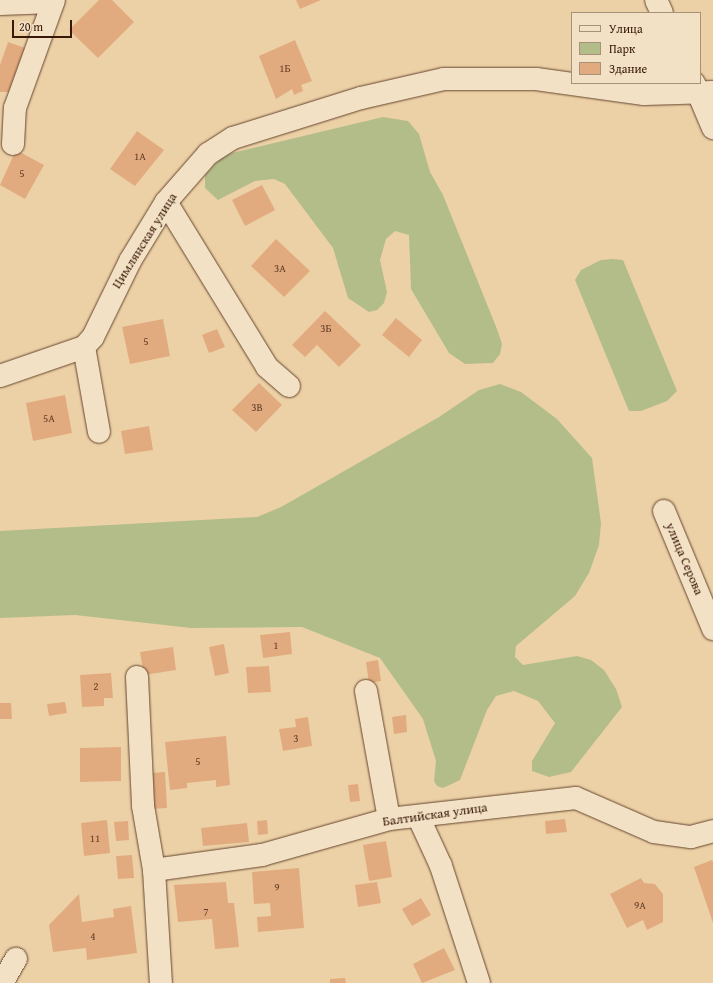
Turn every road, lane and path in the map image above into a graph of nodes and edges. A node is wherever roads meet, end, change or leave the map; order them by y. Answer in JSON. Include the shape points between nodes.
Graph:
{"nodes":[{"id":1,"x":656,"y":0,"type":"edge"},
{"id":2,"x":54,"y":1,"type":"edge"},
{"id":3,"x":0,"y":4,"type":"edge"},
{"id":4,"x":662,"y":12,"type":"edge"},
{"id":5,"x":571,"y":84,"type":"edge"},
{"id":6,"x":572,"y":84,"type":"edge"},
{"id":7,"x":701,"y":89,"type":"edge"},
{"id":8,"x":713,"y":128,"type":"edge"},
{"id":9,"x":13,"y":144,"type":"dead end"},
{"id":10,"x":166,"y":202,"type":"junction"},
{"id":11,"x":84,"y":347,"type":"junction"},
{"id":12,"x":0,"y":376,"type":"edge"},
{"id":13,"x":289,"y":386,"type":"dead end"},
{"id":14,"x":99,"y":432,"type":"dead end"},
{"id":15,"x":664,"y":511,"type":"dead end"},
{"id":16,"x":713,"y":629,"type":"edge"},
{"id":17,"x":137,"y":677,"type":"dead end"},
{"id":18,"x":366,"y":690,"type":"dead end"},
{"id":19,"x":418,"y":816,"type":"junction"},
{"id":20,"x":389,"y":819,"type":"junction"},
{"id":21,"x":713,"y":831,"type":"edge"},
{"id":22,"x":154,"y":870,"type":"junction"},
{"id":23,"x":16,"y":959,"type":"dead end"},
{"id":24,"x":2,"y":983,"type":"edge"},
{"id":25,"x":161,"y":983,"type":"edge"},
{"id":26,"x":479,"y":983,"type":"edge"}],
"edges":[{"from":1,"to":4,"type":"street"},
{"from":2,"to":3,"type":"street"},
{"from":2,"to":9,"type":"street","via":[[15,108]]},
{"from":5,"to":10,"type":"street","name":"Цимлянская улица","via":[[536,79],[444,79],[361,98],[233,138],[208,154]]},
{"from":6,"to":7,"type":"street","name":"Цимлянская улица","via":[[644,94]]},
{"from":7,"to":8,"type":"street"},
{"from":10,"to":11,"type":"street","name":"Цимлянская улица","via":[[130,261],[93,337]]},
{"from":10,"to":13,"type":"street","via":[[267,367]]},
{"from":11,"to":12,"type":"street"},
{"from":11,"to":14,"type":"street"},
{"from":15,"to":16,"type":"street","name":"улица Серова"},
{"from":17,"to":22,"type":"street","via":[[143,806]]},
{"from":18,"to":20,"type":"street"},
{"from":19,"to":20,"type":"street","name":"Балтийская улица"},
{"from":19,"to":21,"type":"street","name":"Балтийская улица","via":[[576,798],[654,832],[691,837]]},
{"from":19,"to":26,"type":"street","via":[[440,866]]},
{"from":20,"to":22,"type":"street","name":"Балтийская улица","via":[[262,855]]},
{"from":22,"to":25,"type":"street"},
{"from":23,"to":24,"type":"street"}]}
